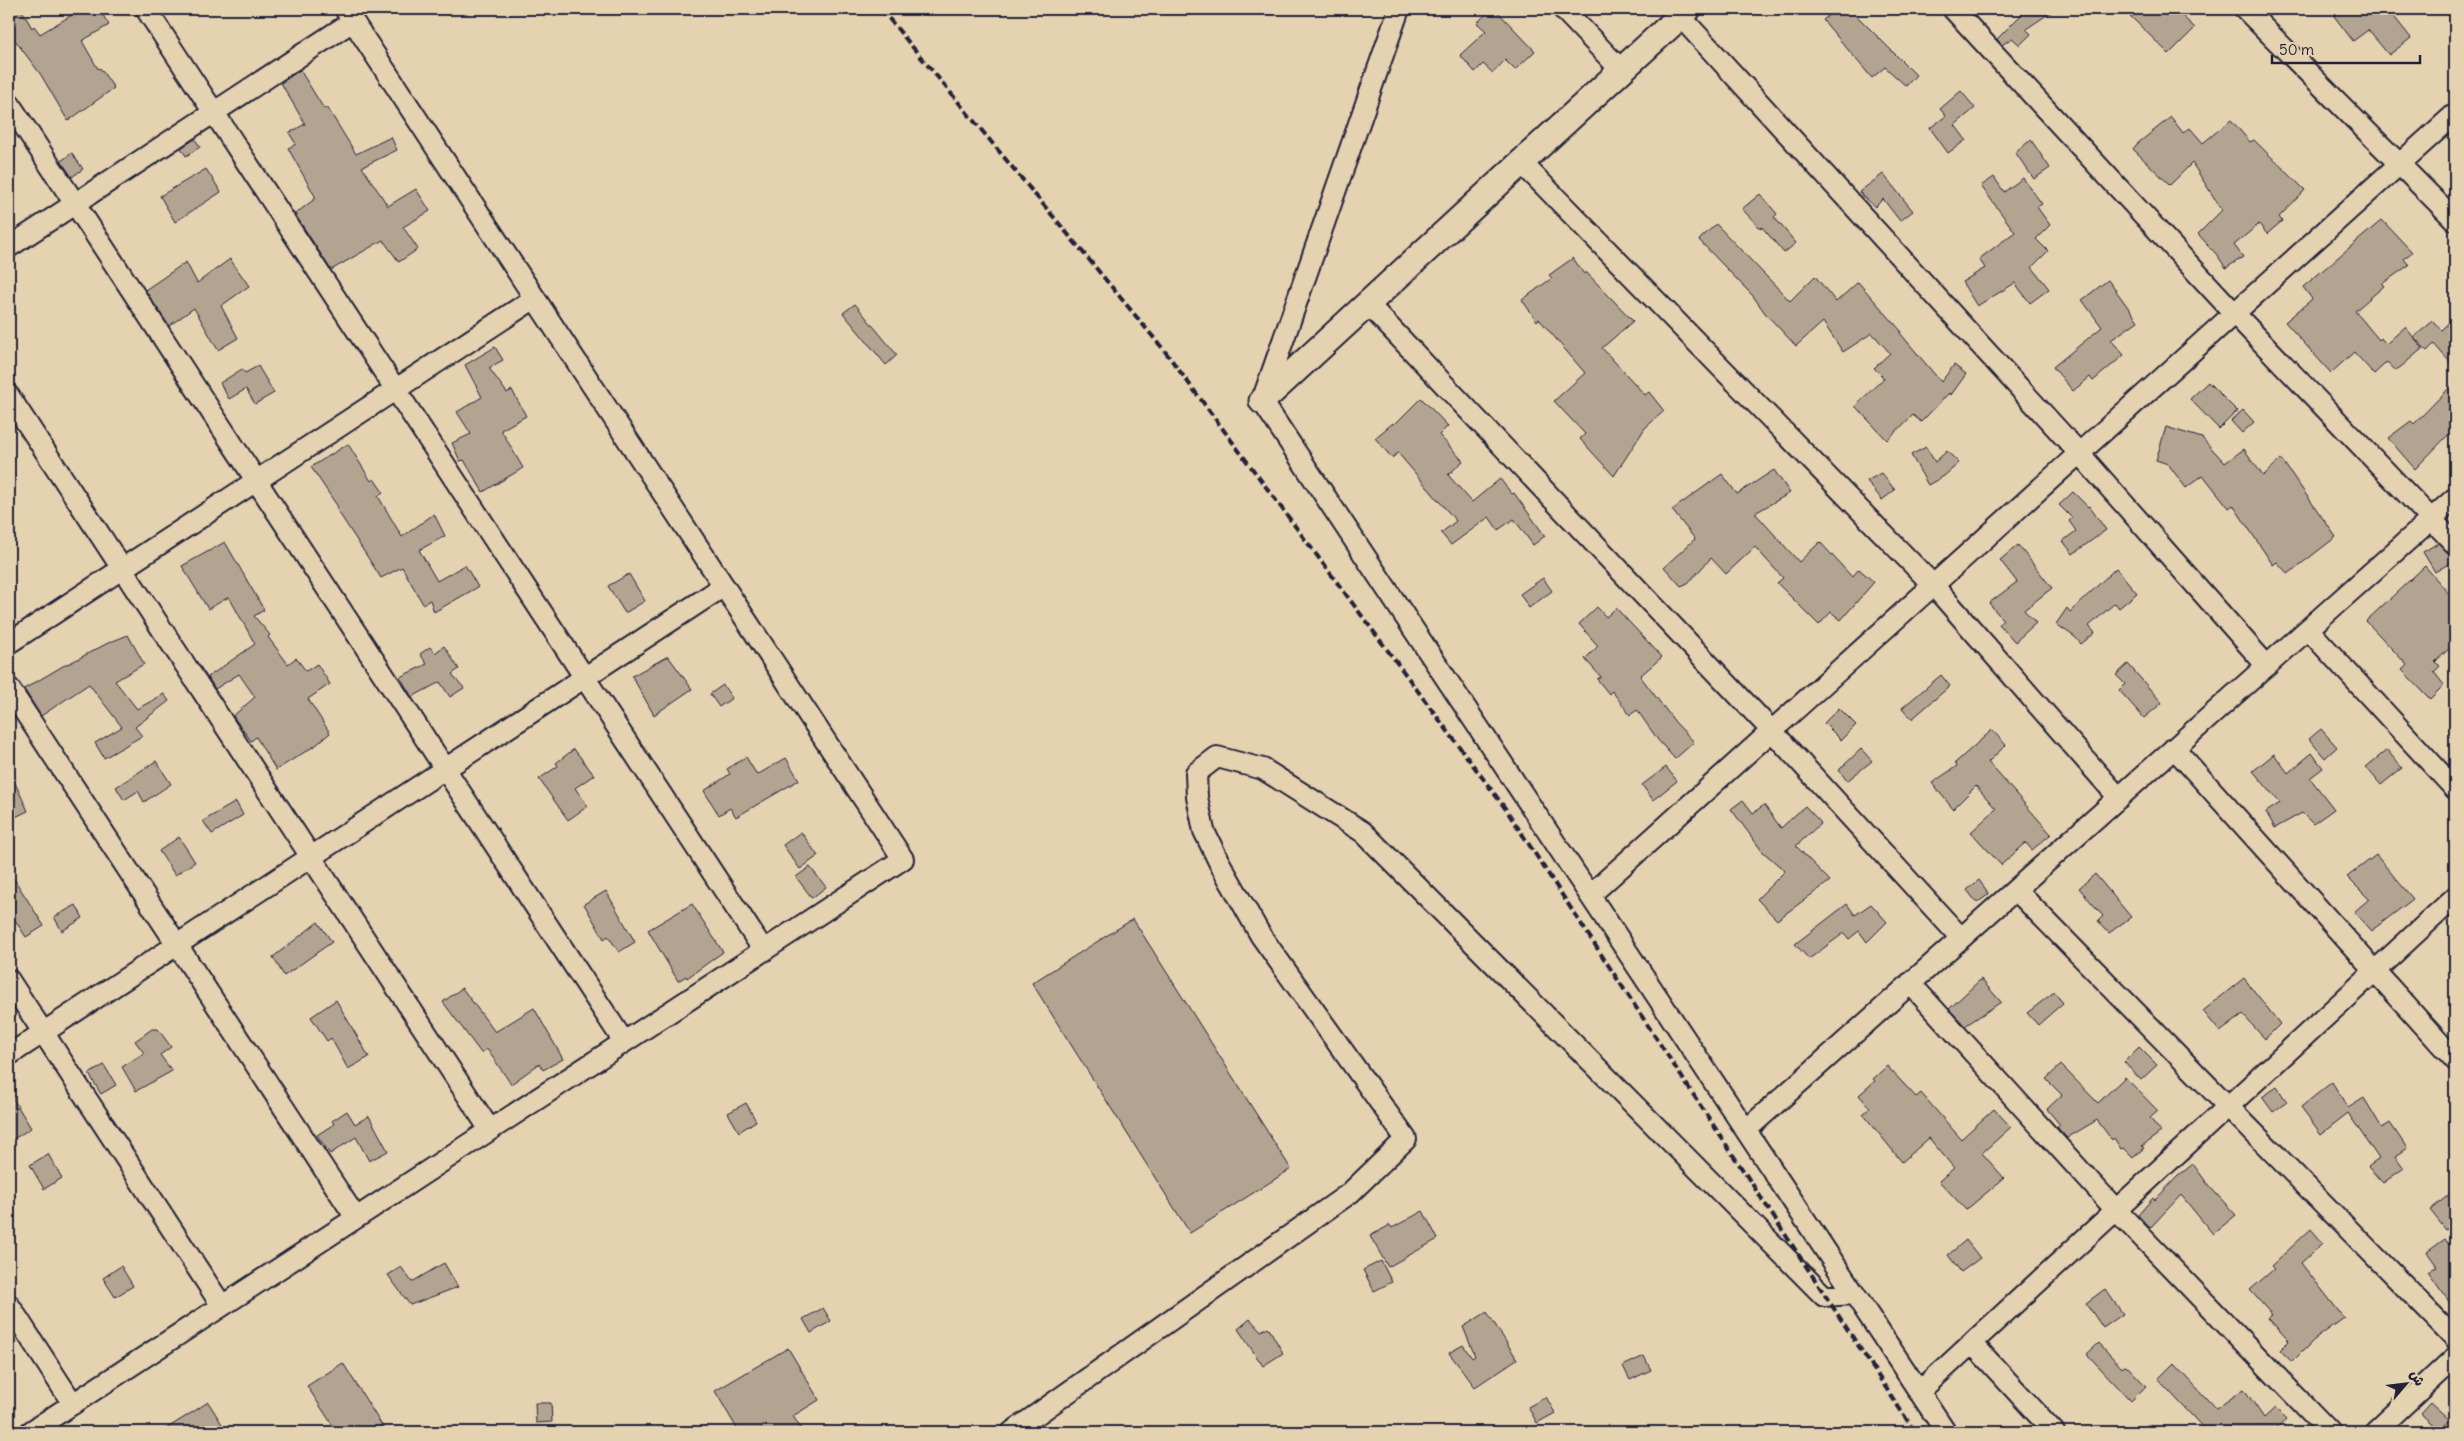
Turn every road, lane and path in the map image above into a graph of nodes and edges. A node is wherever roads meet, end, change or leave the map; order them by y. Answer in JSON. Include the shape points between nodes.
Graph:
{"nodes":[{"id":1,"x":146,"y":9,"type":"edge"},
{"id":2,"x":1399,"y":9,"type":"edge"},
{"id":3,"x":1563,"y":9,"type":"edge"},
{"id":4,"x":1953,"y":9,"type":"edge"},
{"id":5,"x":2245,"y":9,"type":"edge"},
{"id":6,"x":1684,"y":12,"type":"edge"},
{"id":7,"x":349,"y":15,"type":"edge"},
{"id":8,"x":1621,"y":70,"type":"junction"},
{"id":9,"x":9,"y":103,"type":"edge"},
{"id":10,"x":214,"y":112,"type":"junction"},
{"id":11,"x":2455,"y":114,"type":"edge"},
{"id":12,"x":1521,"y":162,"type":"junction"},
{"id":13,"x":2399,"y":164,"type":"junction"},
{"id":14,"x":75,"y":204,"type":"junction"},
{"id":15,"x":2455,"y":220,"type":"edge"},
{"id":16,"x":9,"y":247,"type":"edge"},
{"id":17,"x":535,"y":298,"type":"junction"},
{"id":18,"x":1368,"y":304,"type":"junction"},
{"id":19,"x":2234,"y":312,"type":"junction"},
{"id":20,"x":396,"y":389,"type":"junction"},
{"id":21,"x":9,"y":396,"type":"edge"},
{"id":22,"x":1262,"y":401,"type":"junction"},
{"id":23,"x":2079,"y":453,"type":"junction"},
{"id":24,"x":257,"y":481,"type":"junction"},
{"id":25,"x":2455,"y":498,"type":"edge"},
{"id":26,"x":2431,"y":519,"type":"junction"},
{"id":27,"x":2455,"y":544,"type":"edge"},
{"id":28,"x":122,"y":569,"type":"junction"},
{"id":29,"x":1933,"y":585,"type":"junction"},
{"id":30,"x":724,"y":586,"type":"junction"},
{"id":31,"x":2308,"y":629,"type":"junction"},
{"id":32,"x":9,"y":643,"type":"edge"},
{"id":33,"x":2266,"y":666,"type":"junction"},
{"id":34,"x":584,"y":677,"type":"junction"},
{"id":35,"x":9,"y":688,"type":"edge"},
{"id":36,"x":1772,"y":730,"type":"junction"},
{"id":37,"x":2174,"y":748,"type":"junction"},
{"id":38,"x":445,"y":768,"type":"junction"},
{"id":39,"x":2455,"y":789,"type":"edge"},
{"id":40,"x":2119,"y":798,"type":"junction"},
{"id":41,"x":311,"y":856,"type":"junction"},
{"id":42,"x":2016,"y":890,"type":"junction"},
{"id":43,"x":1590,"y":895,"type":"junction"},
{"id":44,"x":2455,"y":897,"type":"edge"},
{"id":45,"x":1961,"y":938,"type":"junction"},
{"id":46,"x":176,"y":945,"type":"junction"},
{"id":47,"x":764,"y":951,"type":"junction"},
{"id":48,"x":2374,"y":972,"type":"junction"},
{"id":49,"x":9,"y":980,"type":"edge"},
{"id":50,"x":1910,"y":983,"type":"junction"},
{"id":51,"x":43,"y":1032,"type":"junction"},
{"id":52,"x":624,"y":1042,"type":"junction"},
{"id":53,"x":9,"y":1054,"type":"edge"},
{"id":54,"x":2455,"y":1060,"type":"edge"},
{"id":55,"x":2228,"y":1106,"type":"junction"},
{"id":56,"x":490,"y":1130,"type":"junction"},
{"id":57,"x":1746,"y":1130,"type":"junction"},
{"id":58,"x":2116,"y":1210,"type":"junction"},
{"id":59,"x":356,"y":1218,"type":"junction"},
{"id":60,"x":1854,"y":1294,"type":"junction"},
{"id":61,"x":9,"y":1305,"type":"edge"},
{"id":62,"x":222,"y":1306,"type":"junction"},
{"id":63,"x":2455,"y":1338,"type":"edge"},
{"id":64,"x":1972,"y":1343,"type":"junction"},
{"id":65,"x":2455,"y":1357,"type":"edge"},
{"id":66,"x":1919,"y":1392,"type":"junction"},
{"id":67,"x":74,"y":1404,"type":"junction"},
{"id":68,"x":30,"y":1432,"type":"edge"},
{"id":69,"x":1012,"y":1432,"type":"edge"},
{"id":70,"x":1946,"y":1432,"type":"edge"},
{"id":71,"x":2054,"y":1432,"type":"edge"},
{"id":72,"x":2330,"y":1432,"type":"edge"},
{"id":73,"x":2375,"y":1432,"type":"edge"}],
"edges":[{"from":1,"to":10,"type":"street"},
{"from":2,"to":22,"type":"street"},
{"from":3,"to":8,"type":"street"},
{"from":4,"to":19,"type":"street"},
{"from":5,"to":13,"type":"street"},
{"from":6,"to":8,"type":"street"},
{"from":6,"to":23,"type":"street"},
{"from":7,"to":10,"type":"street"},
{"from":7,"to":17,"type":"street"},
{"from":8,"to":12,"type":"street"},
{"from":9,"to":14,"type":"street"},
{"from":10,"to":14,"type":"street"},
{"from":10,"to":20,"type":"street"},
{"from":11,"to":13,"type":"street"},
{"from":12,"to":18,"type":"street"},
{"from":12,"to":29,"type":"street"},
{"from":13,"to":15,"type":"street"},
{"from":13,"to":19,"type":"street"},
{"from":14,"to":16,"type":"street"},
{"from":14,"to":24,"type":"street"},
{"from":17,"to":20,"type":"street"},
{"from":17,"to":30,"type":"street"},
{"from":18,"to":22,"type":"street"},
{"from":18,"to":36,"type":"street"},
{"from":19,"to":23,"type":"street"},
{"from":19,"to":26,"type":"street"},
{"from":20,"to":24,"type":"street"},
{"from":20,"to":34,"type":"street"},
{"from":21,"to":28,"type":"street"},
{"from":22,"to":43,"type":"street"},
{"from":23,"to":29,"type":"street"},
{"from":23,"to":33,"type":"street"},
{"from":24,"to":28,"type":"street"},
{"from":24,"to":38,"type":"street"},
{"from":25,"to":26,"type":"street"},
{"from":26,"to":27,"type":"street"},
{"from":26,"to":31,"type":"street"},
{"from":28,"to":32,"type":"street"},
{"from":28,"to":41,"type":"street"},
{"from":29,"to":36,"type":"street"},
{"from":29,"to":40,"type":"street"},
{"from":30,"to":34,"type":"street"},
{"from":30,"to":47,"type":"street","via":[[903,860]]},
{"from":31,"to":33,"type":"street"},
{"from":31,"to":39,"type":"street"},
{"from":33,"to":37,"type":"street"},
{"from":34,"to":38,"type":"street"},
{"from":34,"to":47,"type":"street"},
{"from":35,"to":46,"type":"street"},
{"from":36,"to":43,"type":"street"},
{"from":36,"to":45,"type":"street"},
{"from":37,"to":40,"type":"street"},
{"from":37,"to":48,"type":"street"},
{"from":38,"to":41,"type":"street"},
{"from":38,"to":52,"type":"street"},
{"from":40,"to":42,"type":"street"},
{"from":41,"to":46,"type":"street"},
{"from":41,"to":56,"type":"street"},
{"from":42,"to":45,"type":"street"},
{"from":42,"to":55,"type":"street"},
{"from":43,"to":57,"type":"street"},
{"from":44,"to":48,"type":"street"},
{"from":45,"to":50,"type":"street"},
{"from":46,"to":51,"type":"street"},
{"from":46,"to":59,"type":"street"},
{"from":47,"to":52,"type":"street"},
{"from":48,"to":54,"type":"street"},
{"from":48,"to":55,"type":"street"},
{"from":49,"to":51,"type":"street"},
{"from":50,"to":57,"type":"street"},
{"from":50,"to":58,"type":"street"},
{"from":51,"to":53,"type":"street"},
{"from":51,"to":62,"type":"street"},
{"from":52,"to":56,"type":"street"},
{"from":55,"to":58,"type":"street"},
{"from":55,"to":63,"type":"street"},
{"from":56,"to":59,"type":"street"},
{"from":57,"to":60,"type":"street"},
{"from":58,"to":64,"type":"street"},
{"from":58,"to":72,"type":"street"},
{"from":59,"to":62,"type":"street"},
{"from":60,"to":66,"type":"street"},
{"from":60,"to":69,"type":"street","via":[[1824,1296],[1363,832],[1263,769],[1217,757],[1196,773],[1204,831],[1219,862],[1261,936],[1406,1139],[1350,1193]]},
{"from":61,"to":67,"type":"street"},
{"from":62,"to":67,"type":"street"},
{"from":64,"to":66,"type":"street"},
{"from":64,"to":71,"type":"street"},
{"from":65,"to":73,"type":"street"},
{"from":66,"to":70,"type":"street"},
{"from":67,"to":68,"type":"street"}]}
